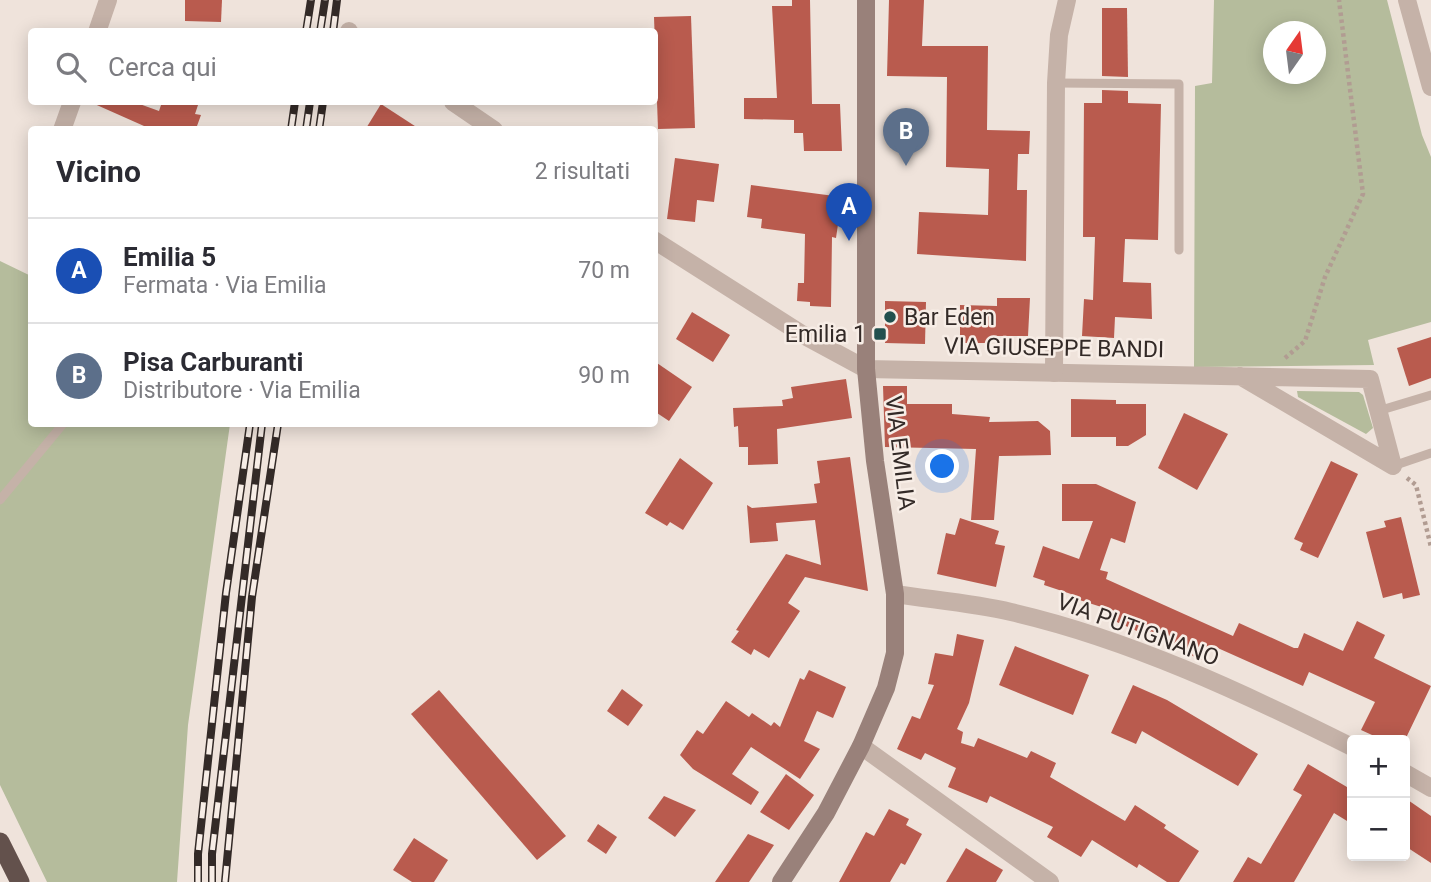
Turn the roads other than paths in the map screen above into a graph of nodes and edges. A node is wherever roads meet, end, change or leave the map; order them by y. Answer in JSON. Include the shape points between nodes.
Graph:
{"nodes":[{"id":1,"x":108,"y":0,"type":"edge"},
{"id":2,"x":866,"y":0,"type":"edge"},
{"id":3,"x":1068,"y":0,"type":"edge"},
{"id":4,"x":1407,"y":0,"type":"edge"},
{"id":5,"x":98,"y":28,"type":"edge"},
{"id":6,"x":1056,"y":83,"type":"junction"},
{"id":7,"x":1431,"y":87,"type":"edge"},
{"id":8,"x":71,"y":105,"type":"edge"},
{"id":9,"x":457,"y":105,"type":"edge"},
{"id":10,"x":63,"y":126,"type":"edge"},
{"id":11,"x":488,"y":126,"type":"edge"},
{"id":12,"x":658,"y":243,"type":"edge"},
{"id":13,"x":1179,"y":250,"type":"dead end"},
{"id":14,"x":866,"y":369,"type":"junction"},
{"id":15,"x":1054,"y":373,"type":"junction"},
{"id":16,"x":1240,"y":376,"type":"junction"},
{"id":17,"x":1431,"y":395,"type":"edge"},
{"id":18,"x":1378,"y":411,"type":"junction"},
{"id":19,"x":61,"y":427,"type":"edge"},
{"id":20,"x":1431,"y":453,"type":"edge"},
{"id":21,"x":1393,"y":466,"type":"junction"},
{"id":22,"x":0,"y":500,"type":"edge"},
{"id":23,"x":895,"y":594,"type":"junction"},
{"id":24,"x":1347,"y":745,"type":"edge"},
{"id":25,"x":861,"y":746,"type":"junction"},
{"id":26,"x":1410,"y":776,"type":"edge"},
{"id":27,"x":1431,"y":788,"type":"edge"},
{"id":28,"x":0,"y":842,"type":"edge"},
{"id":29,"x":20,"y":882,"type":"edge"},
{"id":30,"x":781,"y":882,"type":"edge"},
{"id":31,"x":1050,"y":882,"type":"edge"}],
"edges":[{"from":1,"to":5,"type":"street"},
{"from":2,"to":14,"type":"main road","name":"VIA EMILIA"},
{"from":3,"to":6,"type":"street","via":[[1059,35]]},
{"from":4,"to":7,"type":"street"},
{"from":6,"to":13,"type":"lane","via":[[1179,83]]},
{"from":6,"to":15,"type":"street"},
{"from":8,"to":10,"type":"street"},
{"from":9,"to":11,"type":"street"},
{"from":12,"to":14,"type":"street","via":[[806,337]]},
{"from":14,"to":15,"type":"street","name":"VIA GIUSEPPE BANDI"},
{"from":14,"to":23,"type":"main road","name":"VIA EMILIA"},
{"from":15,"to":16,"type":"street","name":"VIA GIUSEPPE BANDI"},
{"from":16,"to":18,"type":"street","name":"VIA GIUSEPPE BANDI","via":[[1370,379]]},
{"from":16,"to":21,"type":"street","name":"VIA GIUSEPPE BANDI"},
{"from":17,"to":18,"type":"lane"},
{"from":18,"to":21,"type":"street","name":"VIA GIUSEPPE BANDI"},
{"from":19,"to":22,"type":"lane"},
{"from":20,"to":21,"type":"lane"},
{"from":23,"to":24,"type":"street","name":"VIA PUTIGNANO","via":[[1011,612],[1102,639],[1238,693]]},
{"from":23,"to":25,"type":"main road","name":"VIA EMILIA","via":[[892,669]]},
{"from":25,"to":30,"type":"main road","name":"VIA EMILIA","via":[[826,813]]},
{"from":25,"to":31,"type":"street"},
{"from":26,"to":27,"type":"street"},
{"from":28,"to":29,"type":"highway"}]}
